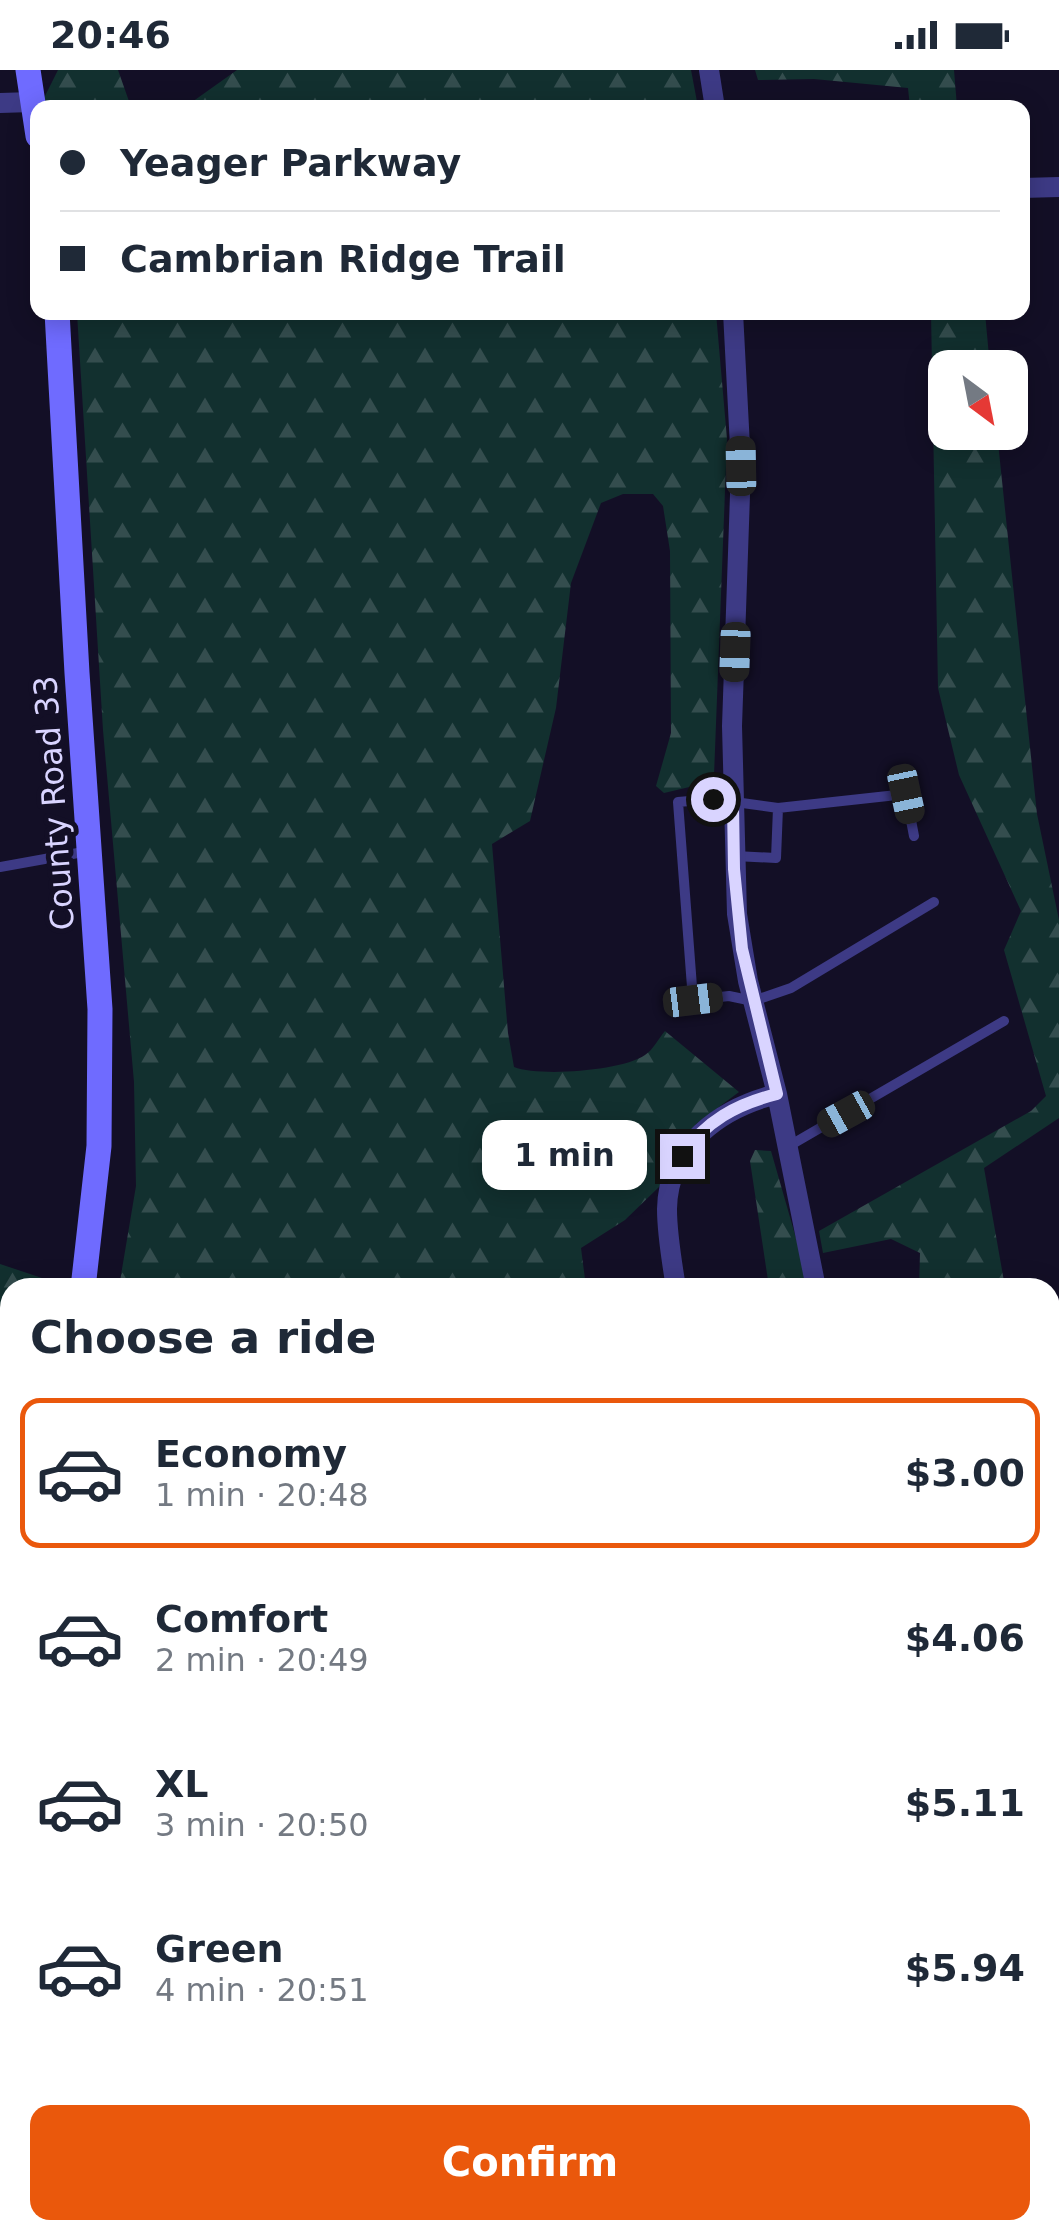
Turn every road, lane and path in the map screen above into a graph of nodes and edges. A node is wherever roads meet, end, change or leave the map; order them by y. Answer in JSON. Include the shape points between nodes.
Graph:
{"nodes":[{"id":1,"x":28,"y":70,"type":"edge"},
{"id":2,"x":709,"y":70,"type":"edge"},
{"id":3,"x":32,"y":100,"type":"edge"},
{"id":4,"x":713,"y":100,"type":"edge"},
{"id":5,"x":30,"y":102,"type":"edge"},
{"id":6,"x":0,"y":103,"type":"edge"},
{"id":7,"x":1059,"y":187,"type":"edge"},
{"id":8,"x":1030,"y":188,"type":"edge"},
{"id":9,"x":57,"y":320,"type":"edge"},
{"id":10,"x":733,"y":320,"type":"edge"},
{"id":11,"x":733,"y":804,"type":"junction"},
{"id":12,"x":778,"y":808,"type":"junction"},
{"id":13,"x":914,"y":836,"type":"dead end"},
{"id":14,"x":90,"y":851,"type":"junction"},
{"id":15,"x":733,"y":856,"type":"junction"},
{"id":16,"x":0,"y":867,"type":"edge"},
{"id":17,"x":934,"y":902,"type":"dead end"},
{"id":18,"x":753,"y":1001,"type":"junction"},
{"id":19,"x":1004,"y":1021,"type":"dead end"},
{"id":20,"x":777,"y":1094,"type":"junction"},
{"id":21,"x":788,"y":1146,"type":"junction"},
{"id":22,"x":84,"y":1278,"type":"edge"},
{"id":23,"x":675,"y":1278,"type":"edge"},
{"id":24,"x":814,"y":1278,"type":"edge"}],
"edges":[{"from":1,"to":3,"type":"street"},
{"from":2,"to":4,"type":"street"},
{"from":5,"to":6,"type":"street"},
{"from":7,"to":8,"type":"street"},
{"from":9,"to":14,"type":"street","name":"County Road 33"},
{"from":10,"to":11,"type":"street","via":[[741,466]]},
{"from":11,"to":12,"type":"lane"},
{"from":11,"to":15,"type":"street"},
{"from":11,"to":18,"type":"lane","via":[[678,802],[693,1000]]},
{"from":12,"to":13,"type":"lane","via":[[906,794]]},
{"from":12,"to":15,"type":"lane","via":[[776,858]]},
{"from":14,"to":16,"type":"lane"},
{"from":14,"to":22,"type":"street","name":"County Road 33","via":[[101,1100]]},
{"from":15,"to":18,"type":"street"},
{"from":17,"to":18,"type":"lane","via":[[791,988]]},
{"from":18,"to":20,"type":"street"},
{"from":19,"to":21,"type":"lane"},
{"from":20,"to":21,"type":"street"},
{"from":20,"to":23,"type":"street","via":[[721,1116],[682,1156],[667,1207]]},
{"from":21,"to":24,"type":"street"}]}
